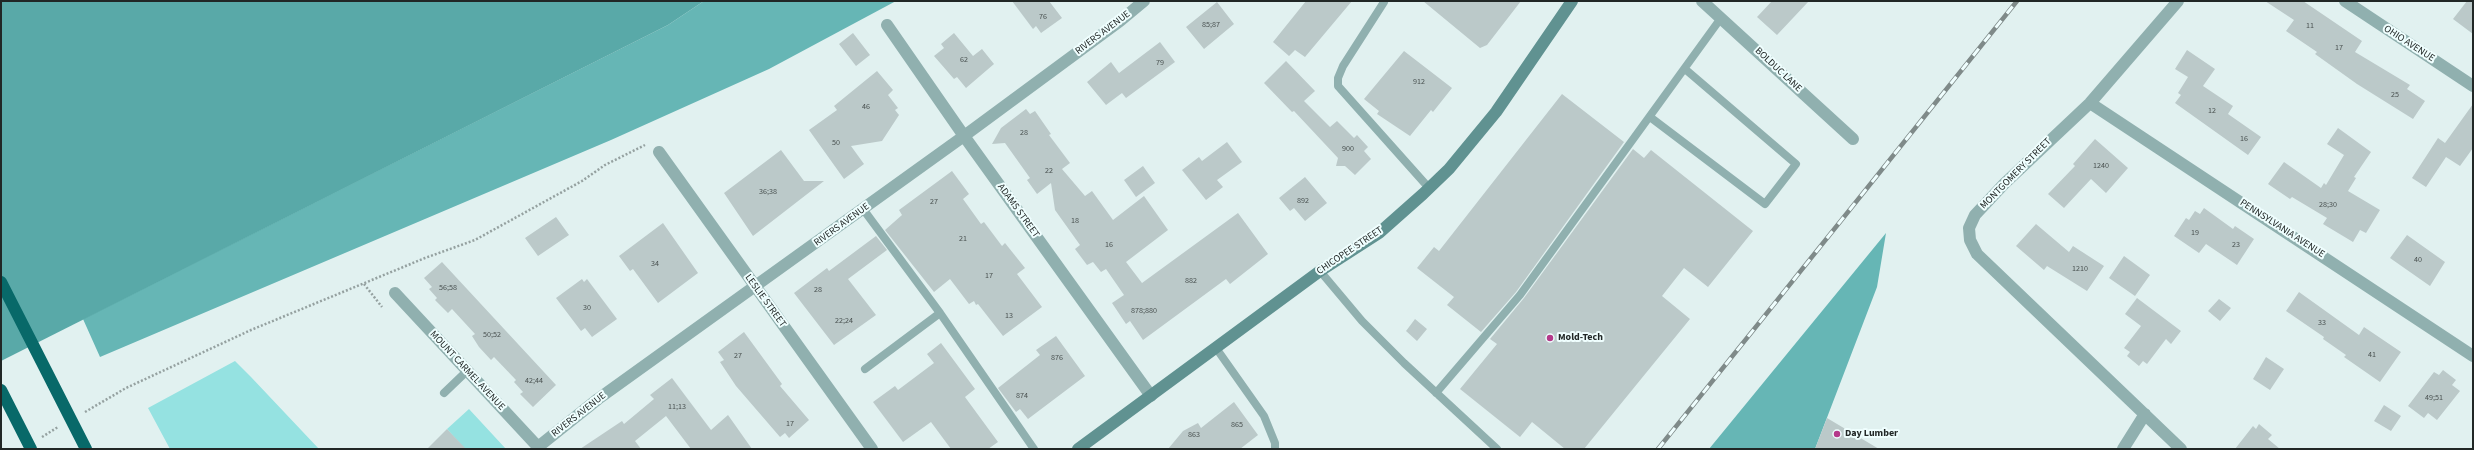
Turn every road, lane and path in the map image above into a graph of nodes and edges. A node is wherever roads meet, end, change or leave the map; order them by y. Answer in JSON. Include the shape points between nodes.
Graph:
{"nodes":[{"id":1,"x":1144,"y":1,"type":"edge"},
{"id":2,"x":1572,"y":1,"type":"edge"},
{"id":3,"x":1702,"y":1,"type":"edge"},
{"id":4,"x":2178,"y":1,"type":"edge"},
{"id":5,"x":2345,"y":1,"type":"edge"},
{"id":6,"x":1384,"y":2,"type":"dead end"},
{"id":7,"x":1721,"y":18,"type":"junction"},
{"id":8,"x":887,"y":25,"type":"dead end"},
{"id":9,"x":1685,"y":69,"type":"junction"},
{"id":10,"x":2473,"y":86,"type":"edge"},
{"id":11,"x":2090,"y":103,"type":"junction"},
{"id":12,"x":1650,"y":117,"type":"junction"},
{"id":13,"x":964,"y":136,"type":"junction"},
{"id":14,"x":1853,"y":139,"type":"dead end"},
{"id":15,"x":647,"y":144,"type":"dead end"},
{"id":16,"x":659,"y":152,"type":"dead end"},
{"id":17,"x":1429,"y":188,"type":"junction"},
{"id":18,"x":863,"y":209,"type":"junction"},
{"id":19,"x":1320,"y":271,"type":"junction"},
{"id":20,"x":1,"y":282,"type":"edge"},
{"id":21,"x":364,"y":284,"type":"junction"},
{"id":22,"x":755,"y":288,"type":"junction"},
{"id":23,"x":395,"y":293,"type":"dead end"},
{"id":24,"x":382,"y":307,"type":"dead end"},
{"id":25,"x":940,"y":313,"type":"junction"},
{"id":26,"x":1216,"y":348,"type":"junction"},
{"id":27,"x":2473,"y":356,"type":"edge"},
{"id":28,"x":865,"y":369,"type":"dead end"},
{"id":29,"x":467,"y":371,"type":"junction"},
{"id":30,"x":1,"y":390,"type":"edge"},
{"id":31,"x":444,"y":393,"type":"dead end"},
{"id":32,"x":1436,"y":393,"type":"junction"},
{"id":33,"x":1151,"y":396,"type":"junction"},
{"id":34,"x":2145,"y":414,"type":"junction"},
{"id":35,"x":80,"y":415,"type":"dead end"},
{"id":36,"x":60,"y":426,"type":"dead end"},
{"id":37,"x":40,"y":438,"type":"dead end"},
{"id":38,"x":539,"y":448,"type":"edge"},
{"id":39,"x":31,"y":449,"type":"edge"},
{"id":40,"x":86,"y":449,"type":"edge"},
{"id":41,"x":872,"y":449,"type":"edge"},
{"id":42,"x":1034,"y":449,"type":"edge"},
{"id":43,"x":1078,"y":449,"type":"edge"},
{"id":44,"x":1274,"y":449,"type":"edge"},
{"id":45,"x":1497,"y":449,"type":"edge"},
{"id":46,"x":2123,"y":449,"type":"edge"},
{"id":47,"x":2181,"y":449,"type":"edge"}],
"edges":[{"from":1,"to":13,"type":"street","name":"RIVERS AVENUE"},
{"from":2,"to":17,"type":"main road","name":"CHICOPEE STREET","via":[[1496,112],[1449,169]]},
{"from":3,"to":7,"type":"street","name":"BOLDUC LANE"},
{"from":4,"to":11,"type":"street","name":"MONTGOMERY STREET"},
{"from":5,"to":10,"type":"street","name":"OHIO AVENUE"},
{"from":6,"to":17,"type":"lane","via":[[1343,66],[1338,86]]},
{"from":7,"to":9,"type":"lane"},
{"from":7,"to":14,"type":"street","name":"BOLDUC LANE"},
{"from":8,"to":13,"type":"street","name":"ADAMS STREET"},
{"from":9,"to":12,"type":"lane"},
{"from":9,"to":12,"type":"lane","via":[[1796,164],[1765,204]]},
{"from":11,"to":27,"type":"street","name":"PENNSYLVANIA AVENUE"},
{"from":11,"to":34,"type":"street","name":"MONTGOMERY STREET","via":[[1975,215],[1969,228],[1970,240],[1982,259]]},
{"from":12,"to":32,"type":"lane","via":[[1520,295]]},
{"from":13,"to":18,"type":"street","name":"RIVERS AVENUE"},
{"from":13,"to":33,"type":"street","name":"ADAMS STREET"},
{"from":15,"to":21,"type":"path","via":[[605,165],[582,181],[475,240]]},
{"from":16,"to":22,"type":"street","name":"LESLIE STREET"},
{"from":17,"to":19,"type":"main road","name":"CHICOPEE STREET","via":[[1379,233]]},
{"from":18,"to":22,"type":"street","name":"RIVERS AVENUE"},
{"from":18,"to":25,"type":"lane"},
{"from":19,"to":26,"type":"main road","name":"CHICOPEE STREET"},
{"from":19,"to":32,"type":"lane","via":[[1362,321]]},
{"from":20,"to":40,"type":"highway"},
{"from":21,"to":24,"type":"path"},
{"from":21,"to":35,"type":"path","via":[[251,330],[126,388]]},
{"from":22,"to":38,"type":"street","name":"RIVERS AVENUE","via":[[598,400]]},
{"from":22,"to":41,"type":"street","name":"LESLIE STREET"},
{"from":23,"to":29,"type":"street","name":"MOUNT CARMEL AVENUE"},
{"from":25,"to":28,"type":"lane"},
{"from":25,"to":42,"type":"lane"},
{"from":26,"to":33,"type":"main road","name":"CHICOPEE STREET"},
{"from":26,"to":44,"type":"lane","via":[[1264,416],[1273,438]]},
{"from":29,"to":31,"type":"lane"},
{"from":29,"to":38,"type":"street","name":"MOUNT CARMEL AVENUE"},
{"from":30,"to":39,"type":"highway"},
{"from":32,"to":45,"type":"lane"},
{"from":33,"to":43,"type":"main road","name":"CHICOPEE STREET"},
{"from":34,"to":46,"type":"street"},
{"from":34,"to":47,"type":"street","name":"MONTGOMERY STREET"},
{"from":36,"to":37,"type":"path"}]}
